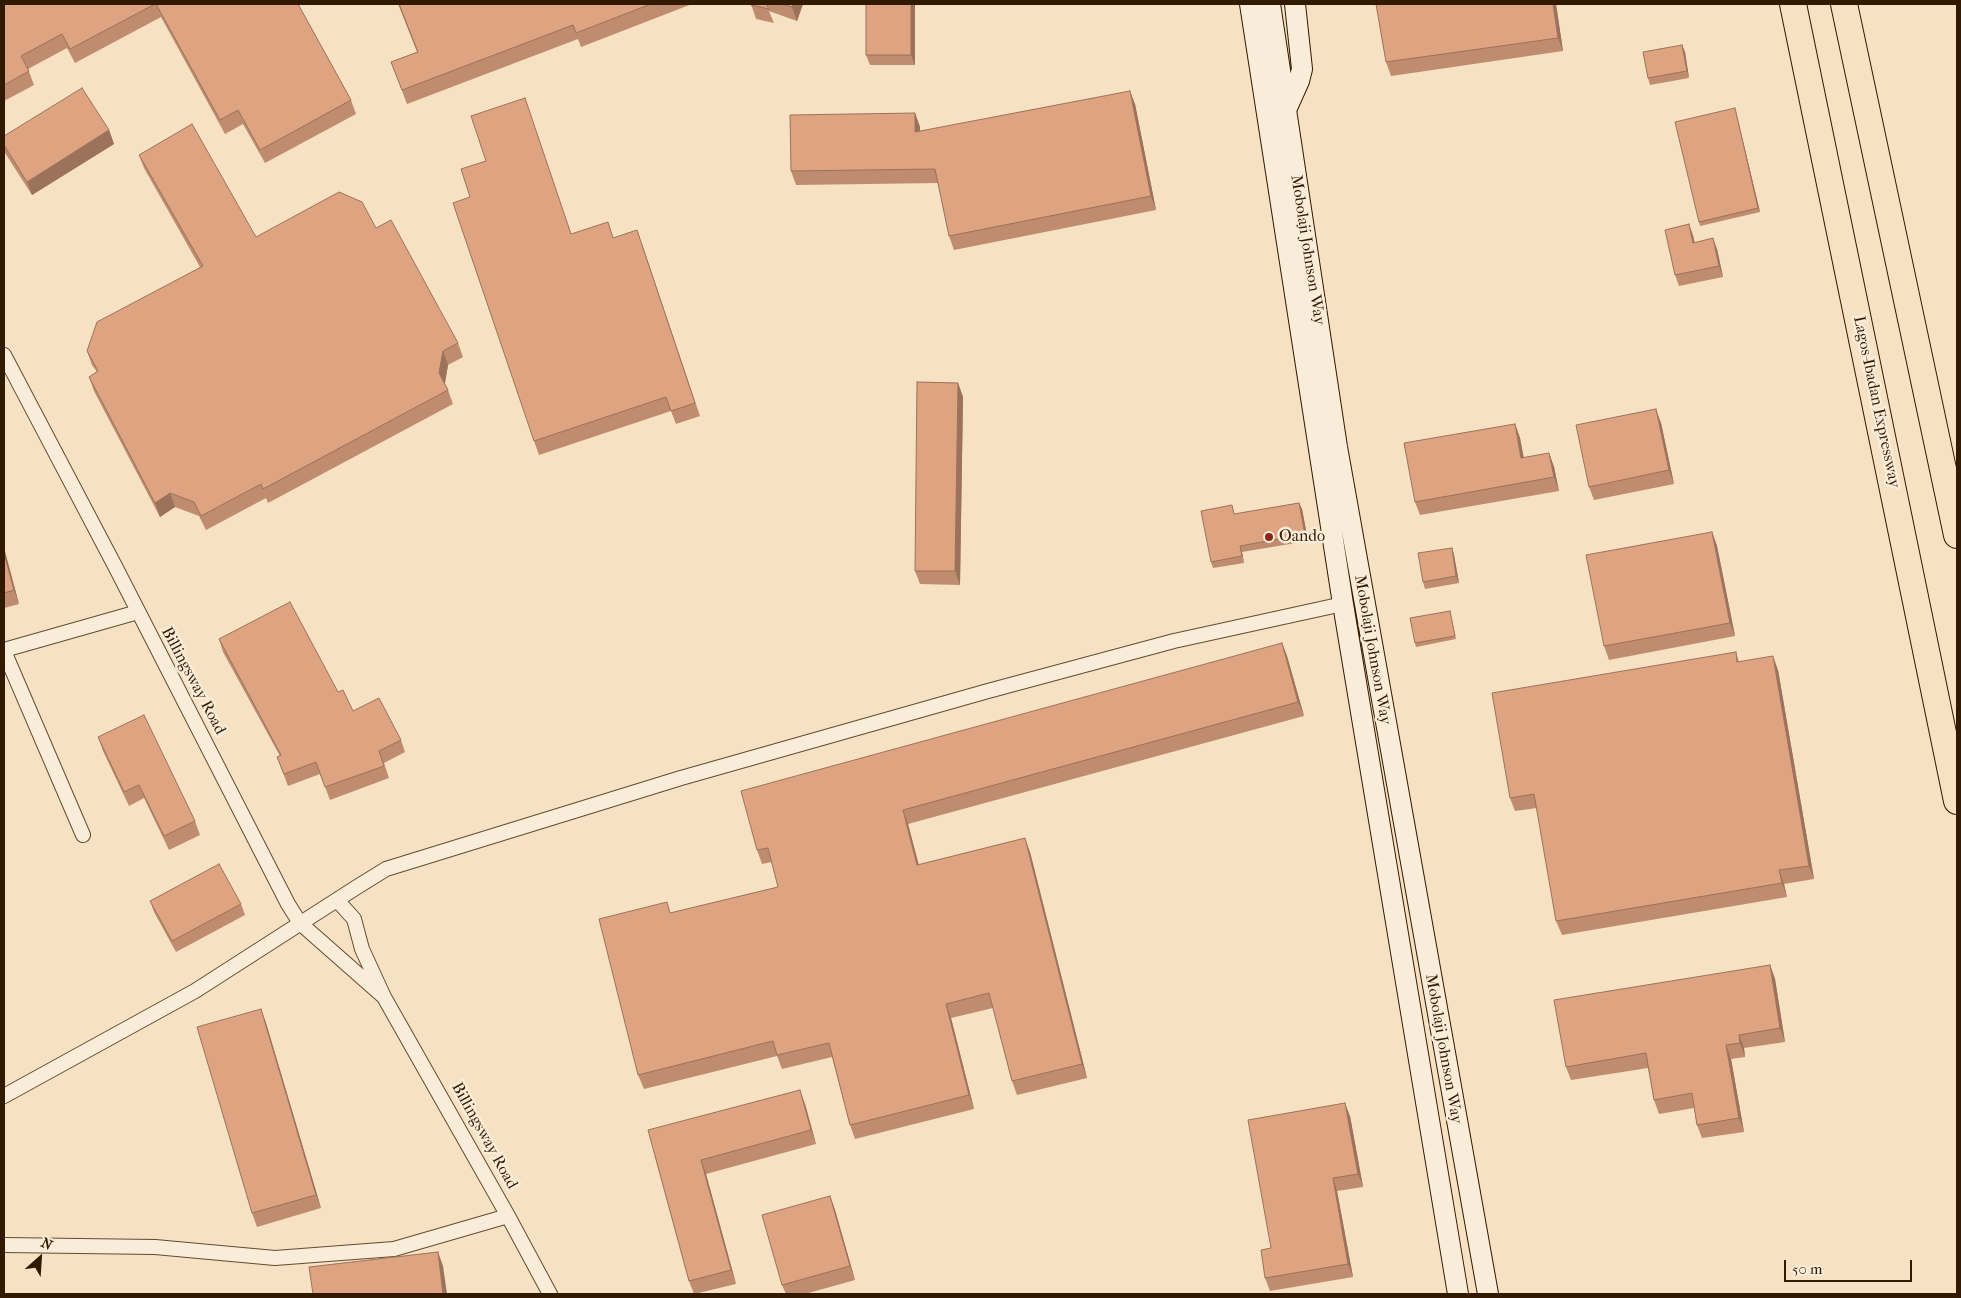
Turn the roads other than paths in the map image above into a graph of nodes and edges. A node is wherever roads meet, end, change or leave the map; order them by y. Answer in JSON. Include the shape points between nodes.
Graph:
{"nodes":[{"id":1,"x":1250,"y":4,"type":"edge"},
{"id":2,"x":1270,"y":4,"type":"edge"},
{"id":3,"x":1295,"y":4,"type":"edge"},
{"id":4,"x":1793,"y":4,"type":"edge"},
{"id":5,"x":1844,"y":4,"type":"edge"},
{"id":6,"x":1286,"y":110,"type":"junction"},
{"id":7,"x":4,"y":355,"type":"edge"},
{"id":8,"x":1957,"y":535,"type":"edge"},
{"id":9,"x":1343,"y":604,"type":"junction"},
{"id":10,"x":138,"y":612,"type":"junction"},
{"id":11,"x":4,"y":650,"type":"edge"},
{"id":12,"x":1957,"y":801,"type":"edge"},
{"id":13,"x":83,"y":835,"type":"dead end"},
{"id":14,"x":337,"y":900,"type":"junction"},
{"id":15,"x":300,"y":923,"type":"junction"},
{"id":16,"x":384,"y":997,"type":"junction"},
{"id":17,"x":4,"y":1096,"type":"edge"},
{"id":18,"x":508,"y":1216,"type":"junction"},
{"id":19,"x":4,"y":1245,"type":"edge"},
{"id":20,"x":550,"y":1294,"type":"edge"},
{"id":21,"x":1458,"y":1294,"type":"edge"},
{"id":22,"x":1488,"y":1294,"type":"edge"}],
"edges":[{"from":1,"to":9,"type":"street","name":"Mobolaji Johnson Way"},
{"from":2,"to":6,"type":"street","name":"Mobolaji Johnson Way"},
{"from":3,"to":6,"type":"street","via":[[1302,69]]},
{"from":4,"to":12,"type":"highway","name":"Lagos-Ibadan Expressway"},
{"from":5,"to":8,"type":"highway"},
{"from":6,"to":22,"type":"street","name":"Mobolaji Johnson Way","via":[[1336,447]]},
{"from":7,"to":10,"type":"street","name":"Billingsway Road"},
{"from":9,"to":14,"type":"street","via":[[1174,641],[689,776],[386,869]]},
{"from":9,"to":21,"type":"street","name":"Mobolaji Johnson Way"},
{"from":10,"to":11,"type":"street"},
{"from":10,"to":15,"type":"street","name":"Billingsway Road"},
{"from":11,"to":13,"type":"street"},
{"from":14,"to":15,"type":"street"},
{"from":14,"to":16,"type":"street","name":"Billingsway Road","via":[[354,919],[362,949]]},
{"from":15,"to":16,"type":"street","name":"Billingsway Road"},
{"from":15,"to":17,"type":"street","via":[[195,991]]},
{"from":16,"to":18,"type":"street","name":"Billingsway Road"},
{"from":18,"to":19,"type":"street","via":[[394,1248],[275,1258],[155,1247]]},
{"from":18,"to":20,"type":"street","name":"Billingsway Road"}]}
